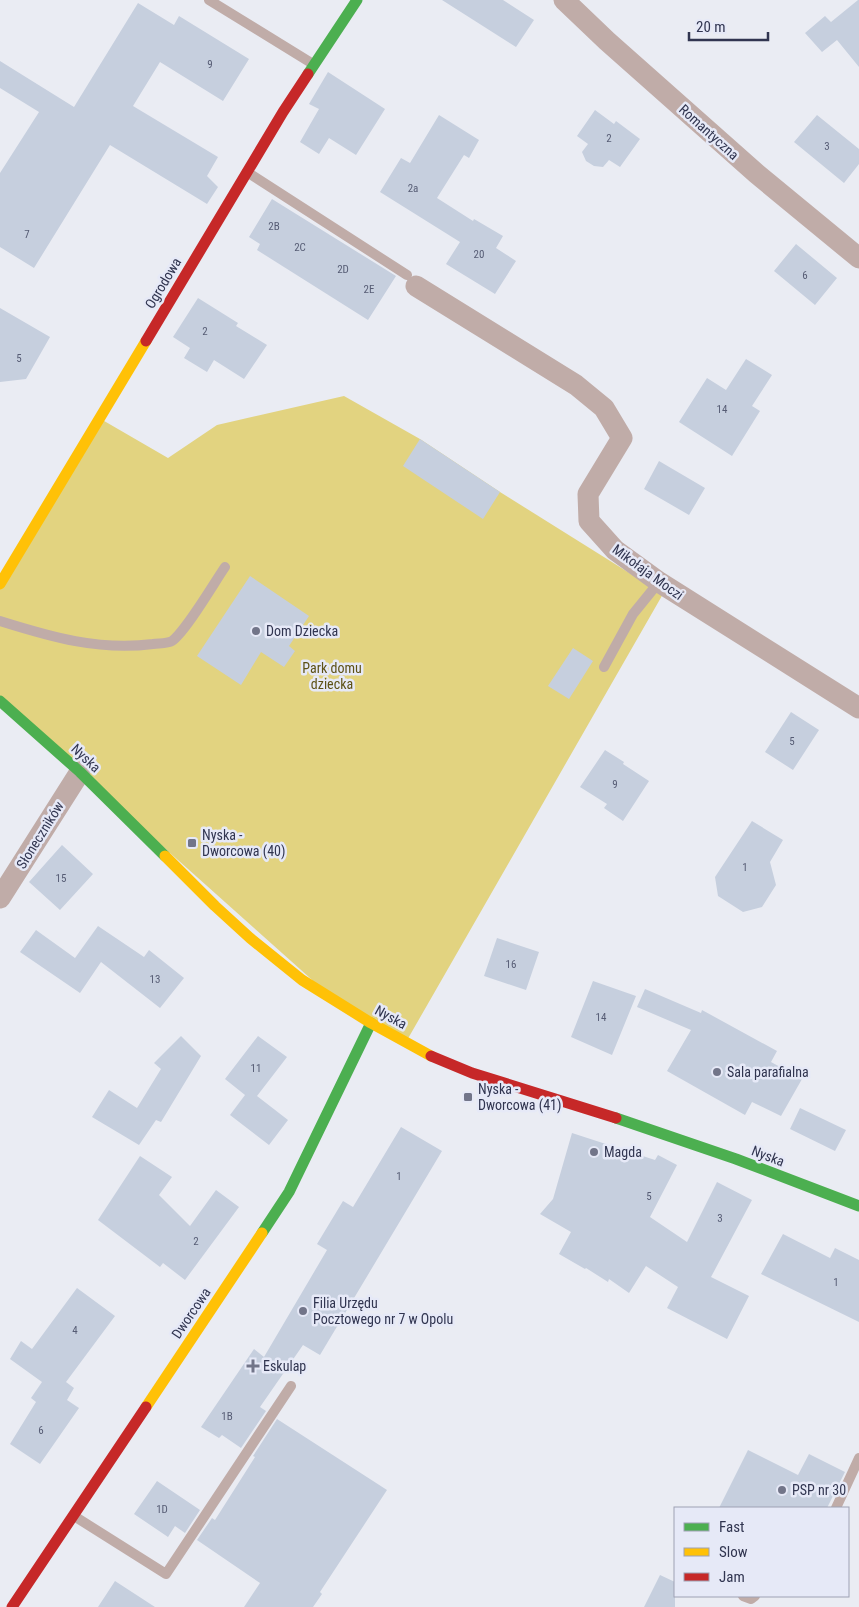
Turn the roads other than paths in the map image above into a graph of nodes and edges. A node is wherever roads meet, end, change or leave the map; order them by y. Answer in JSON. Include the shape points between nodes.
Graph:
{"nodes":[{"id":1,"x":209,"y":0,"type":"edge"},
{"id":2,"x":357,"y":0,"type":"edge"},
{"id":3,"x":564,"y":0,"type":"edge"},
{"id":4,"x":315,"y":65,"type":"junction"},
{"id":5,"x":246,"y":172,"type":"junction"},
{"id":6,"x":859,"y":258,"type":"edge"},
{"id":7,"x":412,"y":281,"type":"joint"},
{"id":8,"x":225,"y":567,"type":"dead end"},
{"id":9,"x":658,"y":582,"type":"junction"},
{"id":10,"x":0,"y":584,"type":"edge"},
{"id":11,"x":0,"y":621,"type":"edge"},
{"id":12,"x":604,"y":667,"type":"dead end"},
{"id":13,"x":0,"y":700,"type":"edge"},
{"id":14,"x":859,"y":708,"type":"edge"},
{"id":15,"x":80,"y":772,"type":"junction"},
{"id":16,"x":0,"y":898,"type":"edge"},
{"id":17,"x":371,"y":1023,"type":"junction"},
{"id":18,"x":859,"y":1206,"type":"edge"},
{"id":19,"x":291,"y":1386,"type":"dead end"},
{"id":20,"x":859,"y":1458,"type":"edge"},
{"id":21,"x":836,"y":1507,"type":"edge"},
{"id":22,"x":74,"y":1515,"type":"junction"},
{"id":23,"x":12,"y":1607,"type":"edge"}],
"edges":[{"from":1,"to":4,"type":"lane"},
{"from":2,"to":4,"type":"street","name":"Ogrodowa"},
{"from":3,"to":6,"type":"street","name":"Romantyczna","via":[[756,174]]},
{"from":4,"to":5,"type":"street","name":"Ogrodowa"},
{"from":5,"to":7,"type":"lane"},
{"from":5,"to":10,"type":"street","name":"Ogrodowa"},
{"from":7,"to":9,"type":"street","name":"Mikołaja Moczi","via":[[576,385],[604,408],[622,438],[588,494],[588,521],[615,550]]},
{"from":8,"to":11,"type":"lane","via":[[171,642],[102,646],[48,636]]},
{"from":9,"to":12,"type":"lane","via":[[633,614]]},
{"from":9,"to":14,"type":"street","name":"Mikołaja Moczi"},
{"from":13,"to":15,"type":"street","name":"Nyska"},
{"from":15,"to":16,"type":"street","name":"Słoneczników"},
{"from":15,"to":17,"type":"street","name":"Nyska","via":[[250,938],[302,980]]},
{"from":17,"to":18,"type":"street","name":"Nyska","via":[[422,1052],[472,1073],[614,1117]]},
{"from":17,"to":22,"type":"street","name":"Dworcowa","via":[[289,1192]]},
{"from":19,"to":22,"type":"lane","via":[[166,1574]]},
{"from":20,"to":21,"type":"lane"},
{"from":22,"to":23,"type":"street","name":"Dworcowa"}]}
